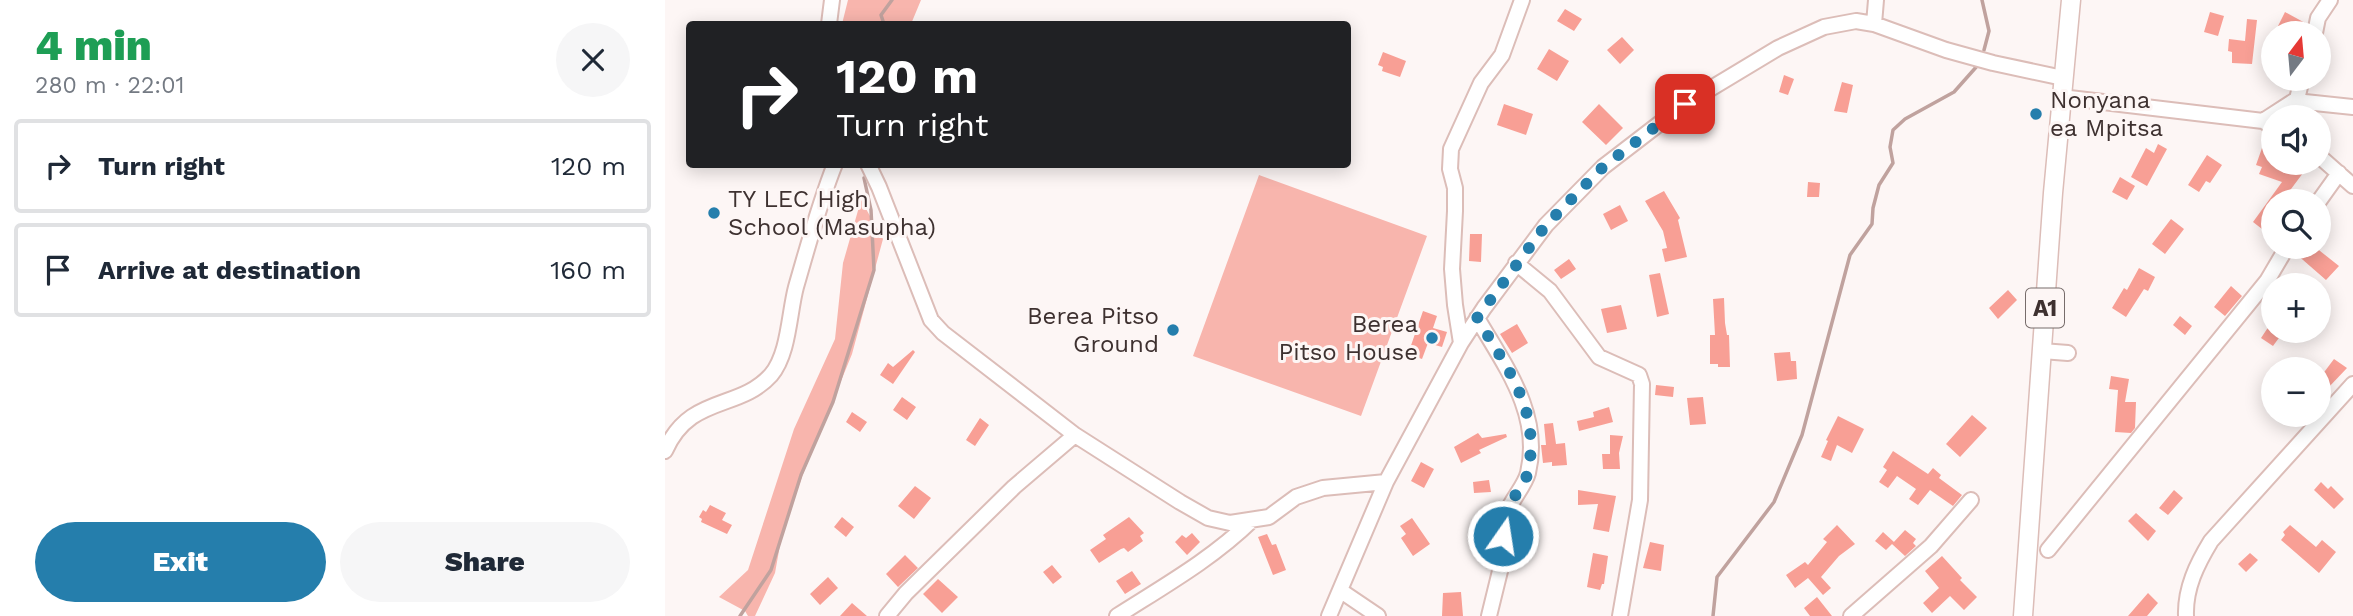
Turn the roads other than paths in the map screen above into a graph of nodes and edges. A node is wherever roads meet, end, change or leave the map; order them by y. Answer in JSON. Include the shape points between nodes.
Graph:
{"nodes":[{"id":1,"x":832,"y":0,"type":"edge"},
{"id":2,"x":1522,"y":0,"type":"edge"},
{"id":3,"x":1876,"y":0,"type":"edge"},
{"id":4,"x":2071,"y":0,"type":"edge"},
{"id":5,"x":2330,"y":0,"type":"edge"},
{"id":6,"x":829,"y":21,"type":"edge"},
{"id":7,"x":2318,"y":21,"type":"edge"},
{"id":8,"x":1874,"y":24,"type":"junction"},
{"id":9,"x":2063,"y":78,"type":"junction"},
{"id":10,"x":2299,"y":91,"type":"edge"},
{"id":11,"x":2061,"y":96,"type":"junction"},
{"id":12,"x":2297,"y":99,"type":"junction"},
{"id":13,"x":2290,"y":105,"type":"edge"},
{"id":14,"x":2353,"y":107,"type":"edge"},
{"id":15,"x":2261,"y":123,"type":"edge"},
{"id":16,"x":2331,"y":166,"type":"edge"},
{"id":17,"x":834,"y":168,"type":"edge"},
{"id":18,"x":870,"y":168,"type":"edge"},
{"id":19,"x":2339,"y":173,"type":"junction"},
{"id":20,"x":2353,"y":186,"type":"edge"},
{"id":21,"x":2328,"y":189,"type":"edge"},
{"id":22,"x":2280,"y":259,"type":"edge"},
{"id":23,"x":1516,"y":263,"type":"junction"},
{"id":24,"x":1477,"y":318,"type":"junction"},
{"id":25,"x":1461,"y":343,"type":"junction"},
{"id":26,"x":2042,"y":351,"type":"junction"},
{"id":27,"x":2068,"y":353,"type":"dead end"},
{"id":28,"x":2353,"y":384,"type":"edge"},
{"id":29,"x":1075,"y":435,"type":"junction"},
{"id":30,"x":665,"y":451,"type":"edge"},
{"id":31,"x":1386,"y":482,"type":"junction"},
{"id":32,"x":1971,"y":500,"type":"dead end"},
{"id":33,"x":1252,"y":520,"type":"junction"},
{"id":34,"x":2048,"y":550,"type":"dead end"},
{"id":35,"x":1341,"y":591,"type":"junction"},
{"id":36,"x":887,"y":616,"type":"edge"},
{"id":37,"x":1118,"y":616,"type":"edge"},
{"id":38,"x":1329,"y":616,"type":"edge"},
{"id":39,"x":1378,"y":616,"type":"edge"},
{"id":40,"x":1489,"y":616,"type":"edge"},
{"id":41,"x":1620,"y":616,"type":"edge"},
{"id":42,"x":1851,"y":616,"type":"edge"},
{"id":43,"x":2022,"y":616,"type":"edge"},
{"id":44,"x":2186,"y":616,"type":"edge"}],
"edges":[{"from":1,"to":6,"type":"street"},
{"from":2,"to":25,"type":"street","via":[[1503,55],[1481,83],[1451,149],[1453,269]]},
{"from":3,"to":8,"type":"street"},
{"from":4,"to":9,"type":"main road","number":"A1"},
{"from":5,"to":7,"type":"street"},
{"from":8,"to":9,"type":"street","via":[[1969,56]]},
{"from":8,"to":23,"type":"street","via":[[1847,22],[1814,31],[1685,104],[1603,167]]},
{"from":9,"to":11,"type":"main road","number":"A1"},
{"from":10,"to":12,"type":"street"},
{"from":11,"to":15,"type":"street"},
{"from":11,"to":26,"type":"main road","number":"A1"},
{"from":12,"to":13,"type":"street"},
{"from":12,"to":14,"type":"street"},
{"from":16,"to":19,"type":"street"},
{"from":17,"to":30,"type":"street","via":[[796,289],[781,356],[771,374],[749,391],[683,421]]},
{"from":18,"to":29,"type":"street","via":[[930,320]]},
{"from":19,"to":20,"type":"street"},
{"from":19,"to":21,"type":"street"},
{"from":22,"to":34,"type":"street","via":[[2267,281]]},
{"from":23,"to":24,"type":"street"},
{"from":23,"to":41,"type":"street","via":[[1550,291],[1599,358],[1639,376],[1642,384],[1640,500]]},
{"from":24,"to":25,"type":"street"},
{"from":24,"to":40,"type":"street","via":[[1528,412],[1531,450],[1527,474],[1508,507]]},
{"from":25,"to":31,"type":"street"},
{"from":26,"to":27,"type":"street"},
{"from":26,"to":43,"type":"main road","number":"A1"},
{"from":28,"to":44,"type":"street","via":[[2211,541],[2190,586]]},
{"from":29,"to":33,"type":"street","via":[[1208,518],[1230,523]]},
{"from":29,"to":36,"type":"street","via":[[1014,487]]},
{"from":31,"to":33,"type":"street","via":[[1323,488],[1296,497],[1269,517]]},
{"from":31,"to":35,"type":"street"},
{"from":32,"to":42,"type":"street","via":[[1931,546]]},
{"from":33,"to":37,"type":"street","via":[[1204,561]]},
{"from":35,"to":38,"type":"street"},
{"from":35,"to":39,"type":"street"}]}
